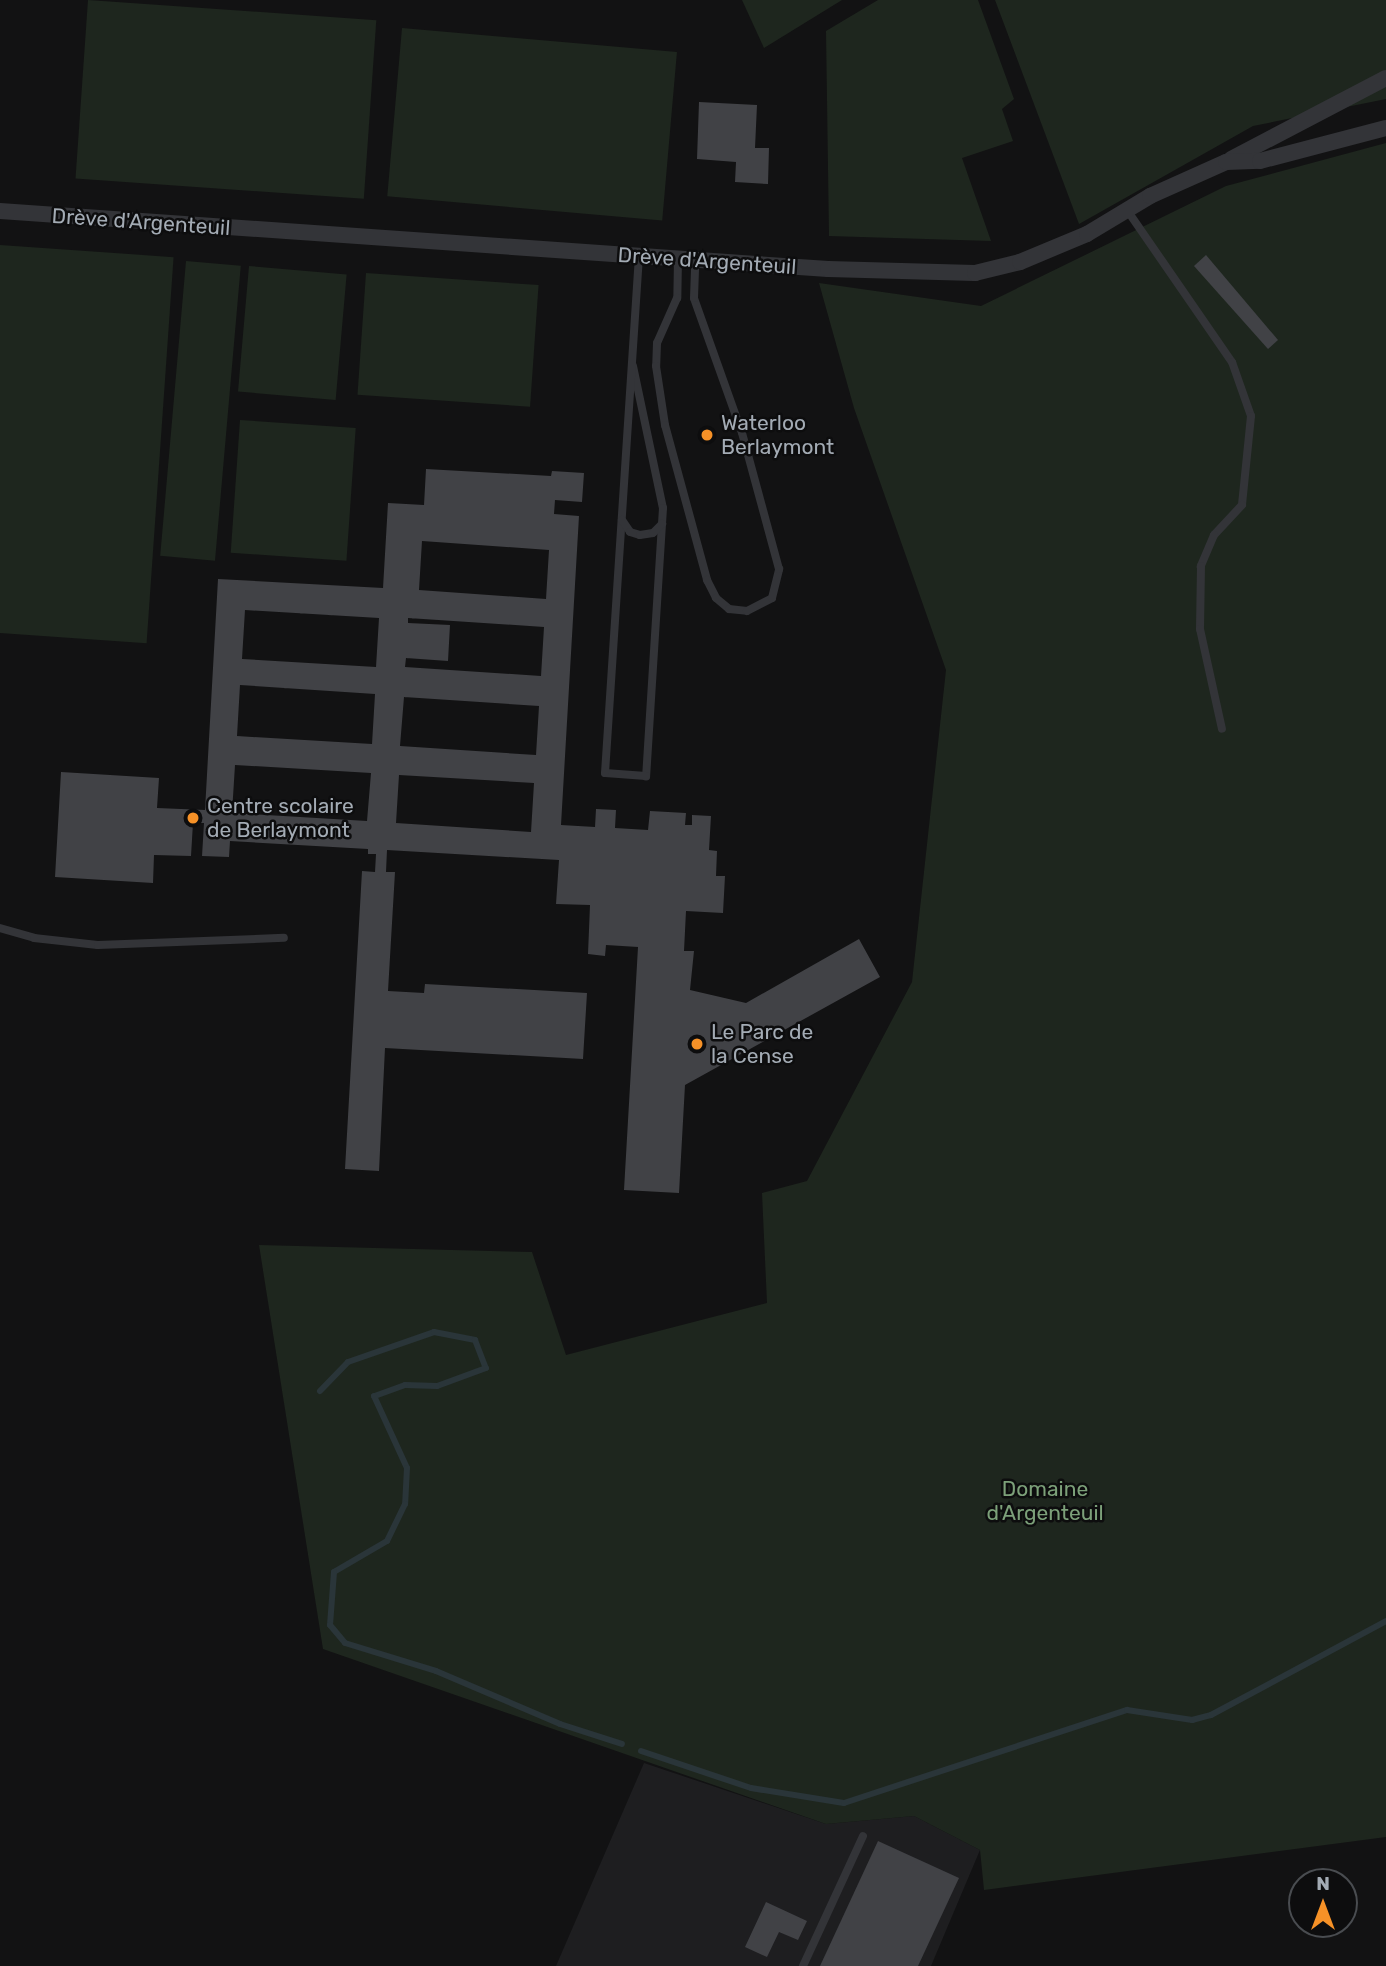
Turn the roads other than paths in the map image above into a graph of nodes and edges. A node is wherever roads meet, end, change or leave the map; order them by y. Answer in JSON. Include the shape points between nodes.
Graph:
{"nodes":[{"id":1,"x":1386,"y":79,"type":"edge"},
{"id":2,"x":1386,"y":128,"type":"edge"},
{"id":3,"x":1226,"y":162,"type":"junction"},
{"id":4,"x":1126,"y":210,"type":"junction"},
{"id":5,"x":0,"y":211,"type":"edge"},
{"id":6,"x":639,"y":256,"type":"junction"},
{"id":7,"x":678,"y":259,"type":"junction"},
{"id":8,"x":695,"y":260,"type":"junction"},
{"id":9,"x":633,"y":366,"type":"junction"},
{"id":10,"x":622,"y":520,"type":"junction"},
{"id":11,"x":663,"y":524,"type":"junction"},
{"id":12,"x":1222,"y":729,"type":"dead end"},
{"id":13,"x":0,"y":928,"type":"edge"},
{"id":14,"x":284,"y":938,"type":"dead end"},
{"id":15,"x":863,"y":1836,"type":"dead end"},
{"id":16,"x":803,"y":1966,"type":"edge"}],
"edges":[{"from":1,"to":3,"type":"street"},
{"from":2,"to":3,"type":"street","name":"Drève d'Argenteuil","via":[[1259,161]]},
{"from":3,"to":4,"type":"street","name":"Drève d'Argenteuil"},
{"from":4,"to":8,"type":"street","name":"Drève d'Argenteuil","via":[[1087,234],[1020,262],[975,273]]},
{"from":4,"to":12,"type":"lane","via":[[1232,362],[1251,416],[1242,505],[1214,535],[1201,566],[1200,629]]},
{"from":5,"to":6,"type":"street","name":"Drève d'Argenteuil"},
{"from":6,"to":7,"type":"street","name":"Drève d'Argenteuil"},
{"from":6,"to":9,"type":"lane"},
{"from":7,"to":8,"type":"street","name":"Drève d'Argenteuil"},
{"from":7,"to":8,"type":"lane","via":[[677,298],[657,343],[665,425],[707,580],[716,598],[729,609],[747,611],[772,598],[779,569],[742,433],[694,298]]},
{"from":9,"to":10,"type":"lane"},
{"from":9,"to":11,"type":"lane","via":[[661,491]]},
{"from":10,"to":11,"type":"lane","via":[[640,535],[653,533]]},
{"from":10,"to":11,"type":"lane","via":[[605,773],[646,776]]},
{"from":13,"to":14,"type":"lane","via":[[34,938],[98,945]]},
{"from":15,"to":16,"type":"lane"}]}
